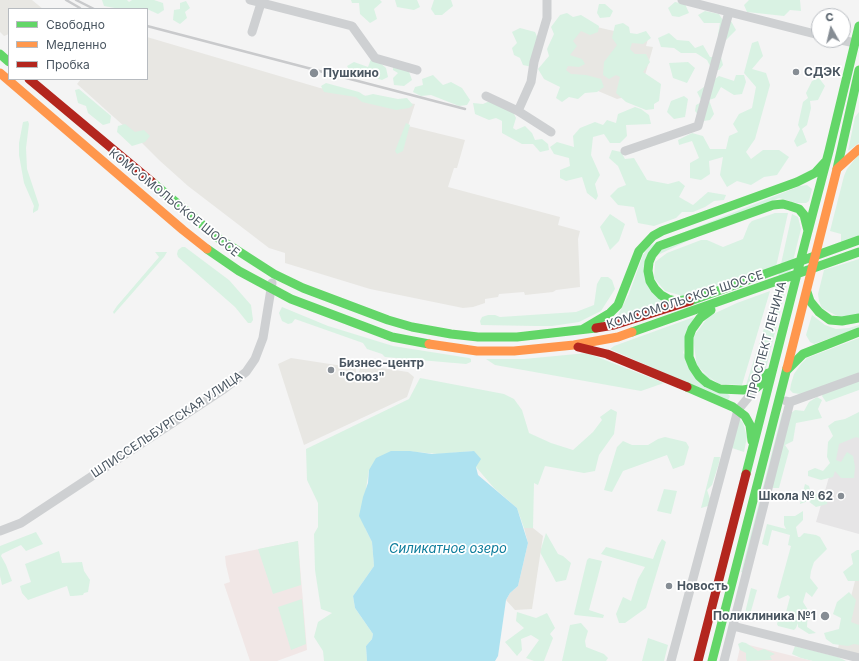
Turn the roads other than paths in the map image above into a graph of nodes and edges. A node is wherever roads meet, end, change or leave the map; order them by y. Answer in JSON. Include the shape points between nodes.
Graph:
{"nodes":[{"id":1,"x":250,"y":0,"type":"edge"},
{"id":2,"x":547,"y":0,"type":"edge"},
{"id":3,"x":682,"y":0,"type":"edge"},
{"id":4,"x":261,"y":2,"type":"edge"},
{"id":5,"x":729,"y":12,"type":"junction"},
{"id":6,"x":859,"y":26,"type":"edge"},
{"id":7,"x":252,"y":32,"type":"dead end"},
{"id":8,"x":811,"y":33,"type":"edge"},
{"id":9,"x":851,"y":42,"type":"edge"},
{"id":10,"x":855,"y":43,"type":"junction"},
{"id":11,"x":0,"y":54,"type":"edge"},
{"id":12,"x":8,"y":61,"type":"edge"},
{"id":13,"x":417,"y":70,"type":"dead end"},
{"id":14,"x":859,"y":70,"type":"edge"},
{"id":15,"x":0,"y":73,"type":"edge"},
{"id":16,"x":8,"y":80,"type":"edge"},
{"id":17,"x":8,"y":80,"type":"edge"},
{"id":18,"x":30,"y":80,"type":"edge"},
{"id":19,"x":858,"y":87,"type":"edge"},
{"id":20,"x":486,"y":96,"type":"dead end"},
{"id":21,"x":518,"y":111,"type":"junction"},
{"id":22,"x":550,"y":132,"type":"dead end"},
{"id":23,"x":859,"y":149,"type":"edge"},
{"id":24,"x":625,"y":151,"type":"dead end"},
{"id":25,"x":826,"y":161,"type":"junction"},
{"id":26,"x":837,"y":169,"type":"junction"},
{"id":27,"x":808,"y":231,"type":"junction"},
{"id":28,"x":859,"y":240,"type":"edge"},
{"id":29,"x":859,"y":252,"type":"edge"},
{"id":30,"x":274,"y":274,"type":"junction"},
{"id":31,"x":270,"y":288,"type":"junction"},
{"id":32,"x":808,"y":288,"type":"junction"},
{"id":33,"x":706,"y":296,"type":"junction"},
{"id":34,"x":721,"y":303,"type":"junction"},
{"id":35,"x":859,"y":318,"type":"edge"},
{"id":36,"x":581,"y":330,"type":"junction"},
{"id":37,"x":859,"y":332,"type":"edge"},
{"id":38,"x":574,"y":345,"type":"junction"},
{"id":39,"x":774,"y":362,"type":"junction"},
{"id":40,"x":787,"y":370,"type":"junction"},
{"id":41,"x":859,"y":377,"type":"edge"},
{"id":42,"x":756,"y":388,"type":"junction"},
{"id":43,"x":779,"y":399,"type":"junction"},
{"id":44,"x":790,"y":402,"type":"junction"},
{"id":45,"x":738,"y":410,"type":"junction"},
{"id":46,"x":753,"y":444,"type":"junction"},
{"id":47,"x":0,"y":531,"type":"edge"},
{"id":48,"x":733,"y":626,"type":"junction"},
{"id":49,"x":859,"y":658,"type":"edge"},
{"id":50,"x":671,"y":661,"type":"edge"},
{"id":51,"x":698,"y":661,"type":"edge"},
{"id":52,"x":712,"y":661,"type":"edge"},
{"id":53,"x":724,"y":661,"type":"edge"}],
"edges":[{"from":1,"to":4,"type":"street"},
{"from":2,"to":21,"type":"street","via":[[547,18],[531,82]]},
{"from":3,"to":5,"type":"street"},
{"from":4,"to":7,"type":"street"},
{"from":4,"to":13,"type":"street","via":[[352,26],[375,58]]},
{"from":5,"to":8,"type":"street"},
{"from":5,"to":24,"type":"street","via":[[698,126]]},
{"from":6,"to":10,"type":"main road","name":"ПРОСПЕКТ ЛЕНИНА"},
{"from":9,"to":10,"type":"street"},
{"from":10,"to":25,"type":"main road","name":"ПРОСПЕКТ ЛЕНИНА"},
{"from":11,"to":12,"type":"main road"},
{"from":14,"to":19,"type":"main road"},
{"from":15,"to":16,"type":"main road","name":"КОМСОМОЛЬСКОЕ ШОССЕ"},
{"from":17,"to":31,"type":"main road","name":"КОМСОМОЛЬСКОЕ ШОССЕ","via":[[206,248],[239,271]]},
{"from":18,"to":30,"type":"main road","name":"КОМСОМОЛЬСКОЕ ШОССЕ","via":[[218,238]]},
{"from":19,"to":26,"type":"main road"},
{"from":20,"to":21,"type":"street"},
{"from":21,"to":22,"type":"street"},
{"from":23,"to":26,"type":"main road"},
{"from":25,"to":27,"type":"main road","name":"ПРОСПЕКТ ЛЕНИНА"},
{"from":25,"to":36,"type":"main road","via":[[815,173],[797,182],[653,236],[639,251],[618,305],[610,313]]},
{"from":26,"to":32,"type":"main road"},
{"from":27,"to":33,"type":"main road","via":[[804,215],[799,209],[773,204],[660,246],[649,262],[650,281],[655,289],[668,299],[676,301]]},
{"from":27,"to":39,"type":"main road","name":"ПРОСПЕКТ ЛЕНИНА"},
{"from":28,"to":33,"type":"main road","name":"КОМСОМОЛЬСКОЕ ШОССЕ"},
{"from":29,"to":34,"type":"main road","name":"КОМСОМОЛЬСКОЕ ШОССЕ"},
{"from":30,"to":31,"type":"street","name":"ШЛИССЕЛЬБУРГСКАЯ УЛИЦА"},
{"from":30,"to":36,"type":"main road","name":"КОМСОМОЛЬСКОЕ ШОССЕ","via":[[330,300],[412,327],[478,337],[517,337]]},
{"from":31,"to":38,"type":"main road","name":"КОМСОМОЛЬСКОЕ ШОССЕ","via":[[291,299],[392,337],[436,346],[477,351],[514,351]]},
{"from":31,"to":47,"type":"street","name":"ШЛИССЕЛЬБУРГСКАЯ УЛИЦА","via":[[263,338],[246,372],[21,523]]},
{"from":32,"to":35,"type":"main road","via":[[810,301],[830,320]]},
{"from":32,"to":40,"type":"main road"},
{"from":33,"to":36,"type":"main road","name":"КОМСОМОЛЬСКОЕ ШОССЕ","via":[[632,320]]},
{"from":34,"to":38,"type":"main road","name":"КОМСОМОЛЬСКОЕ ШОССЕ","via":[[618,337]]},
{"from":34,"to":42,"type":"main road","via":[[700,318],[692,329],[688,345],[693,367],[706,383],[720,388]]},
{"from":37,"to":40,"type":"main road","via":[[803,354]]},
{"from":38,"to":45,"type":"main road","via":[[607,354]]},
{"from":39,"to":42,"type":"main road","via":[[762,383]]},
{"from":39,"to":46,"type":"main road","name":"ПРОСПЕКТ ЛЕНИНА"},
{"from":40,"to":43,"type":"main road"},
{"from":41,"to":44,"type":"street"},
{"from":42,"to":45,"type":"street"},
{"from":43,"to":44,"type":"street"},
{"from":43,"to":52,"type":"main road"},
{"from":44,"to":48,"type":"street"},
{"from":45,"to":46,"type":"main road","via":[[750,425]]},
{"from":45,"to":50,"type":"street"},
{"from":46,"to":51,"type":"main road","name":"ПРОСПЕКТ ЛЕНИНА"},
{"from":48,"to":49,"type":"street"},
{"from":48,"to":53,"type":"street"}]}
